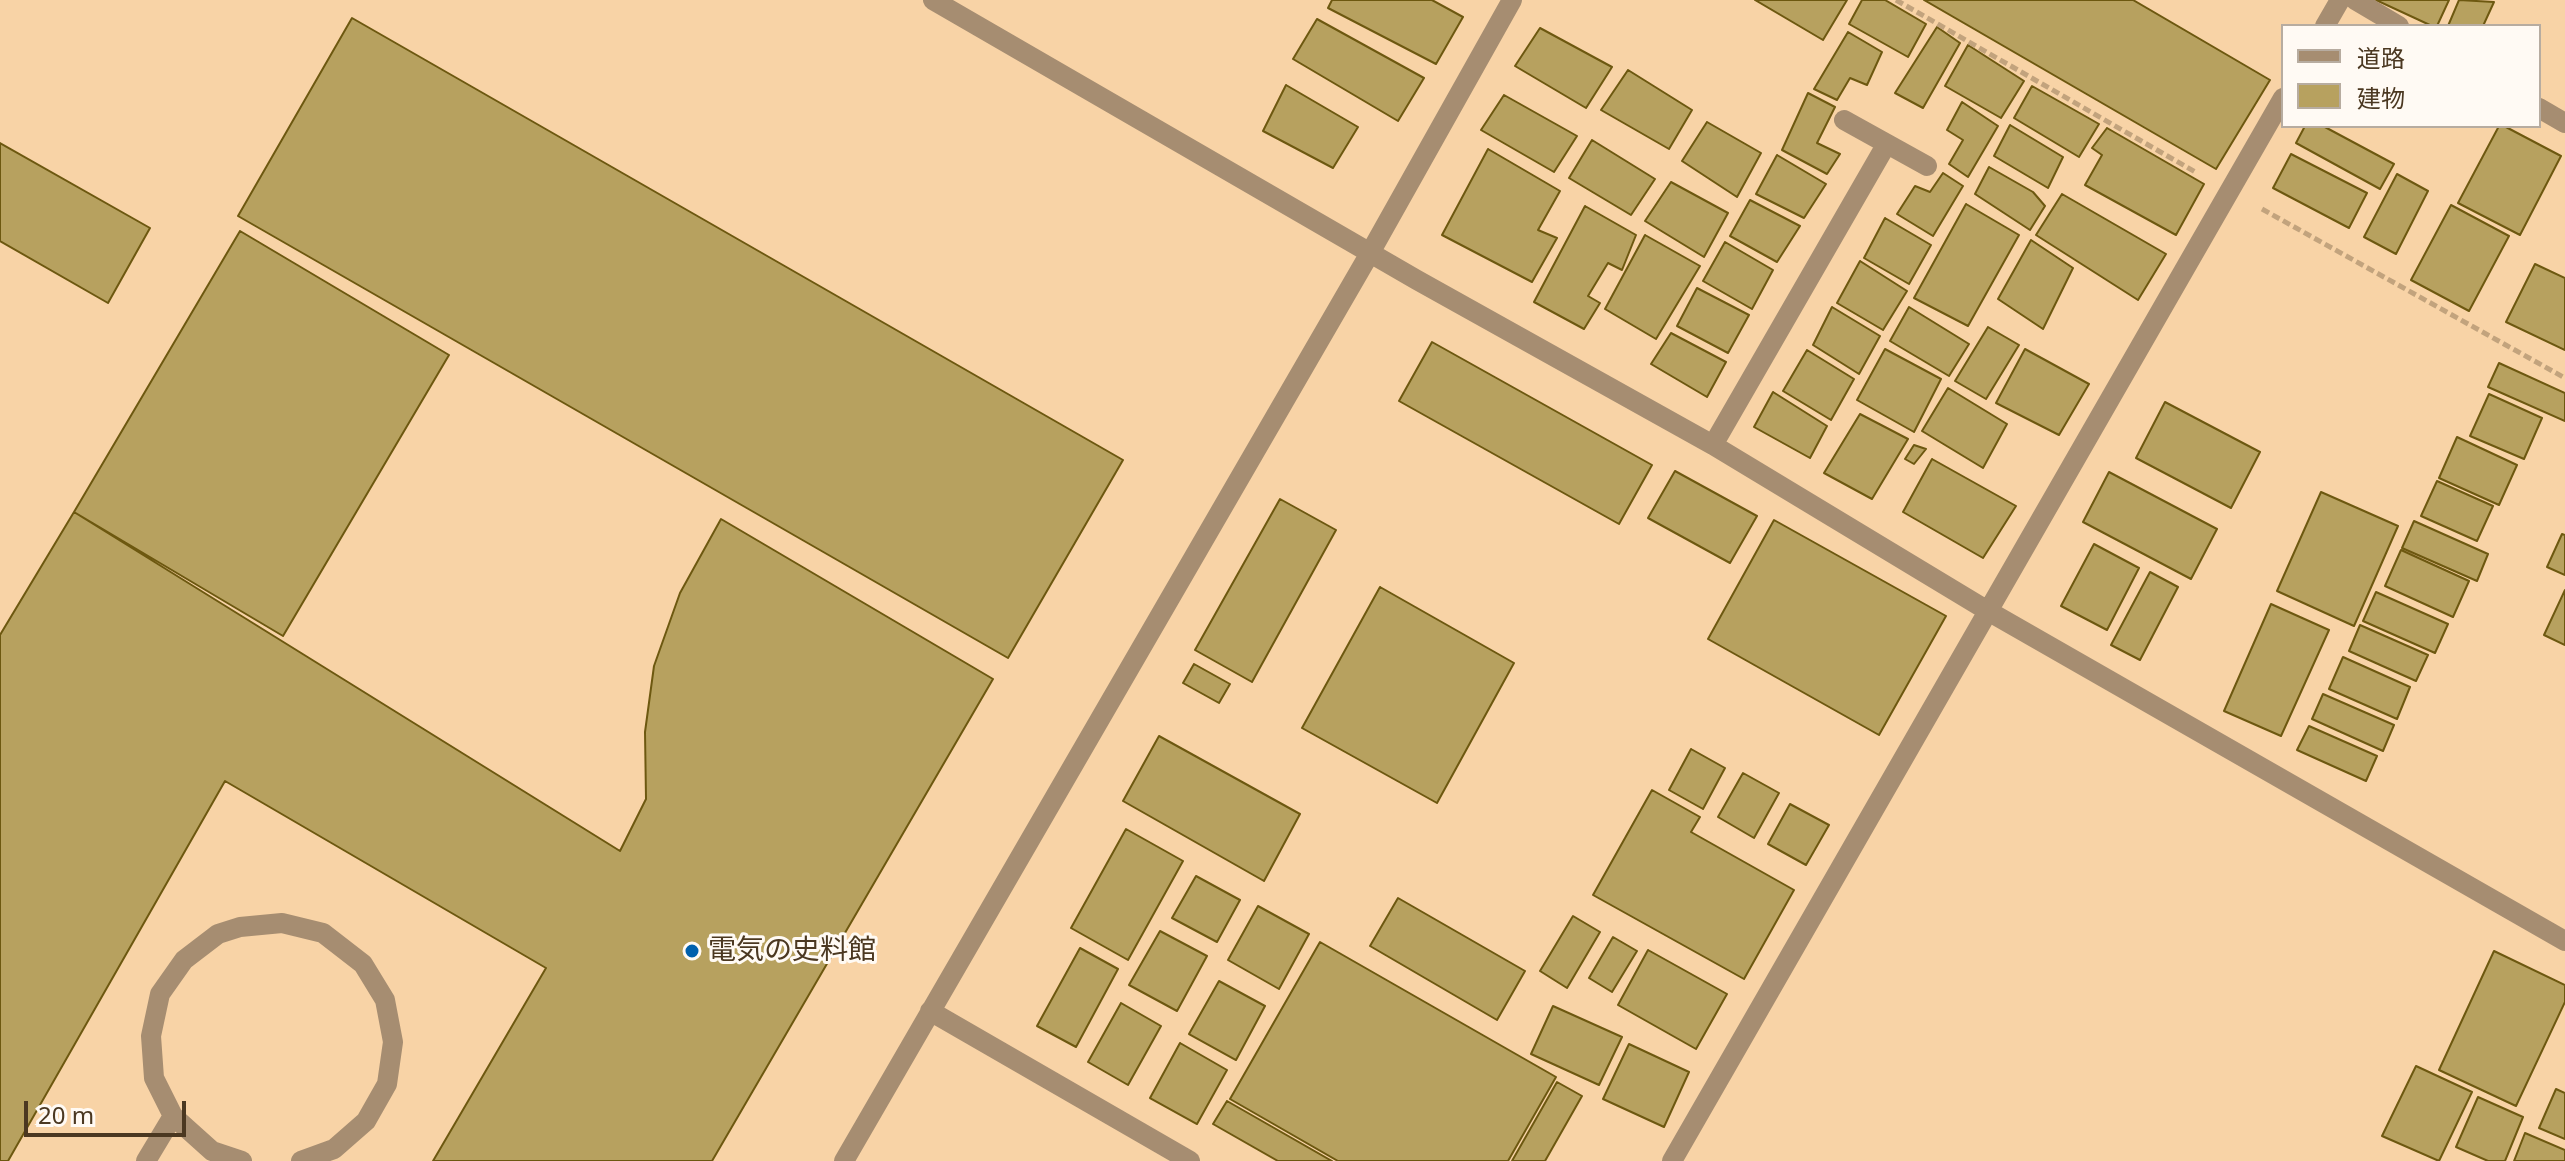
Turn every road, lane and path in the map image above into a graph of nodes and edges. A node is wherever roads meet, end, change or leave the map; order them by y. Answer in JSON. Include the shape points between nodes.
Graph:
{"nodes":[{"id":1,"x":933,"y":0,"type":"edge"},
{"id":2,"x":1512,"y":0,"type":"edge"},
{"id":3,"x":2340,"y":0,"type":"edge"},
{"id":4,"x":2355,"y":0,"type":"edge"},
{"id":5,"x":2326,"y":24,"type":"edge"},
{"id":6,"x":2396,"y":24,"type":"edge"},
{"id":7,"x":2281,"y":101,"type":"edge"},
{"id":8,"x":2541,"y":109,"type":"edge"},
{"id":9,"x":1844,"y":120,"type":"dead end"},
{"id":10,"x":2565,"y":123,"type":"edge"},
{"id":11,"x":1886,"y":145,"type":"junction"},
{"id":12,"x":1927,"y":166,"type":"dead end"},
{"id":13,"x":1370,"y":253,"type":"junction"},
{"id":14,"x":1713,"y":445,"type":"junction"},
{"id":15,"x":1988,"y":611,"type":"junction"},
{"id":16,"x":2565,"y":941,"type":"edge"},
{"id":17,"x":930,"y":1011,"type":"junction"},
{"id":18,"x":173,"y":1116,"type":"junction"},
{"id":19,"x":146,"y":1161,"type":"edge"},
{"id":20,"x":242,"y":1161,"type":"edge"},
{"id":21,"x":301,"y":1161,"type":"edge"},
{"id":22,"x":844,"y":1161,"type":"edge"},
{"id":23,"x":1190,"y":1161,"type":"edge"},
{"id":24,"x":1672,"y":1161,"type":"edge"}],
"edges":[{"from":1,"to":13,"type":"street"},
{"from":2,"to":13,"type":"street"},
{"from":3,"to":5,"type":"street"},
{"from":4,"to":6,"type":"street"},
{"from":7,"to":15,"type":"street"},
{"from":8,"to":10,"type":"street"},
{"from":9,"to":11,"type":"street"},
{"from":11,"to":12,"type":"street"},
{"from":11,"to":14,"type":"street"},
{"from":13,"to":14,"type":"street"},
{"from":13,"to":17,"type":"street"},
{"from":14,"to":15,"type":"street"},
{"from":15,"to":16,"type":"street"},
{"from":15,"to":24,"type":"street"},
{"from":17,"to":22,"type":"street"},
{"from":17,"to":23,"type":"street"},
{"from":18,"to":19,"type":"street"},
{"from":18,"to":20,"type":"street","via":[[212,1151]]},
{"from":18,"to":21,"type":"street","via":[[154,1078],[151,1036],[160,994],[184,960],[218,934],[240,927],[282,923],[323,933],[363,964],[385,1000],[393,1042],[387,1084],[366,1121],[334,1149]]}]}
